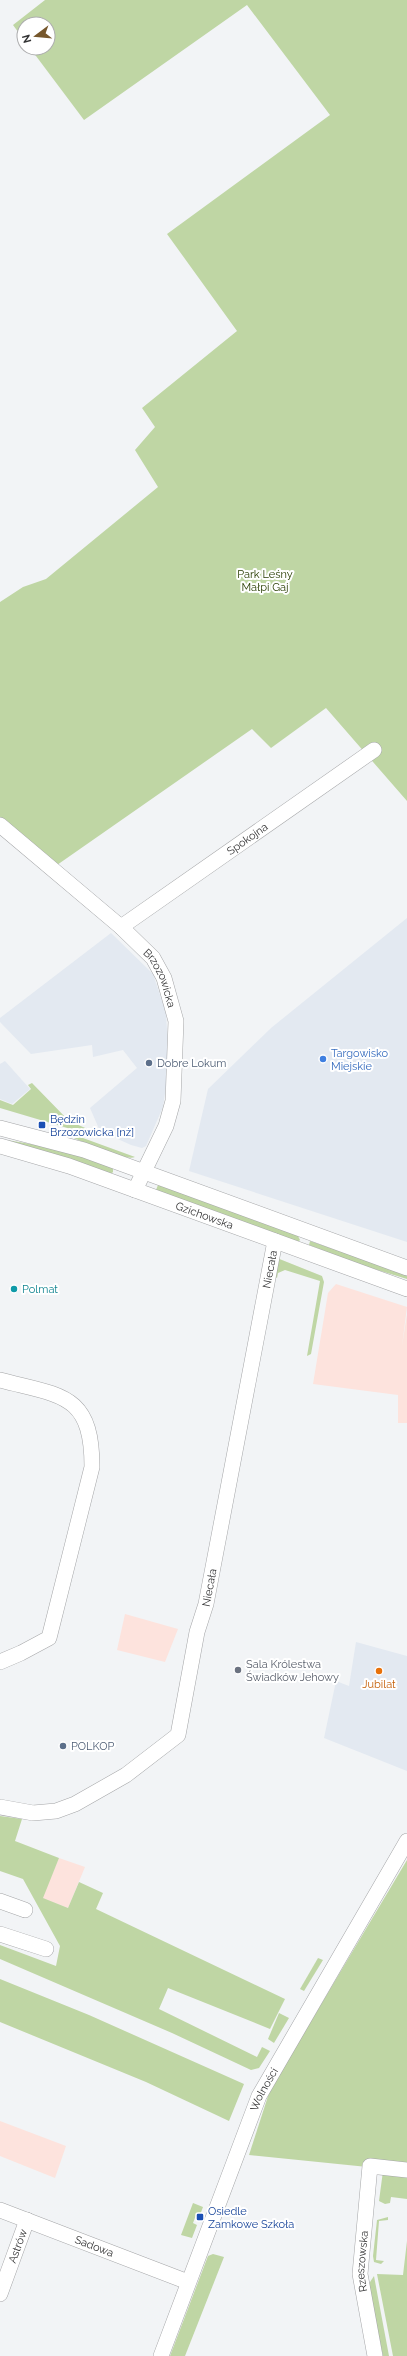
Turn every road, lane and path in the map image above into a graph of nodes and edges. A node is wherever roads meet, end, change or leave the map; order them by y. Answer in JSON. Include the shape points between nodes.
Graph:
{"nodes":[{"id":1,"x":374,"y":750,"type":"dead end"},
{"id":2,"x":0,"y":825,"type":"edge"},
{"id":3,"x":121,"y":927,"type":"junction"},
{"id":4,"x":0,"y":1128,"type":"edge"},
{"id":5,"x":0,"y":1146,"type":"edge"},
{"id":6,"x":142,"y":1172,"type":"junction"},
{"id":7,"x":135,"y":1190,"type":"junction"},
{"id":8,"x":275,"y":1241,"type":"junction"},
{"id":9,"x":407,"y":1268,"type":"edge"},
{"id":10,"x":407,"y":1289,"type":"edge"},
{"id":11,"x":0,"y":1380,"type":"edge"},
{"id":12,"x":0,"y":1662,"type":"edge"},
{"id":13,"x":0,"y":1807,"type":"edge"},
{"id":14,"x":407,"y":1841,"type":"edge"},
{"id":15,"x":0,"y":1901,"type":"edge"},
{"id":16,"x":25,"y":1910,"type":"dead end"},
{"id":17,"x":0,"y":1934,"type":"edge"},
{"id":18,"x":46,"y":1949,"type":"dead end"},
{"id":19,"x":407,"y":2170,"type":"edge"},
{"id":20,"x":0,"y":2210,"type":"edge"},
{"id":21,"x":27,"y":2220,"type":"junction"},
{"id":22,"x":188,"y":2282,"type":"junction"},
{"id":23,"x":0,"y":2294,"type":"edge"},
{"id":24,"x":161,"y":2356,"type":"edge"},
{"id":25,"x":375,"y":2356,"type":"edge"}],
"edges":[{"from":1,"to":3,"type":"street","name":"Spokojna"},
{"from":2,"to":3,"type":"street","name":"Brzozowicka"},
{"from":3,"to":6,"type":"street","name":"Brzozowicka","via":[[153,958],[161,971],[172,998],[176,1021],[174,1101],[166,1126]]},
{"from":4,"to":6,"type":"street","name":"Gzichowska","via":[[84,1150]]},
{"from":5,"to":7,"type":"street","name":"Gzichowska","via":[[62,1164]]},
{"from":6,"to":7,"type":"street","name":"Brzozowicka"},
{"from":6,"to":9,"type":"street","name":"Gzichowska"},
{"from":7,"to":8,"type":"street","name":"Gzichowska"},
{"from":8,"to":10,"type":"street","name":"Gzichowska"},
{"from":8,"to":13,"type":"street","name":"Niecała","via":[[206,1604],[197,1632],[178,1735],[126,1775],[75,1804],[56,1811],[33,1813]]},
{"from":11,"to":12,"type":"street","via":[[60,1396],[78,1410],[87,1422],[92,1442],[92,1467],[49,1638],[21,1654]]},
{"from":14,"to":22,"type":"street","name":"Wolności","via":[[259,2096]]},
{"from":15,"to":16,"type":"street"},
{"from":17,"to":18,"type":"street"},
{"from":19,"to":25,"type":"street","name":"Rzeszowska","via":[[370,2166],[360,2274]]},
{"from":20,"to":21,"type":"street","name":"Sadowa"},
{"from":21,"to":22,"type":"street","name":"Sadowa"},
{"from":21,"to":23,"type":"street","name":"Astrów"},
{"from":22,"to":24,"type":"street","name":"Wolności"}]}
